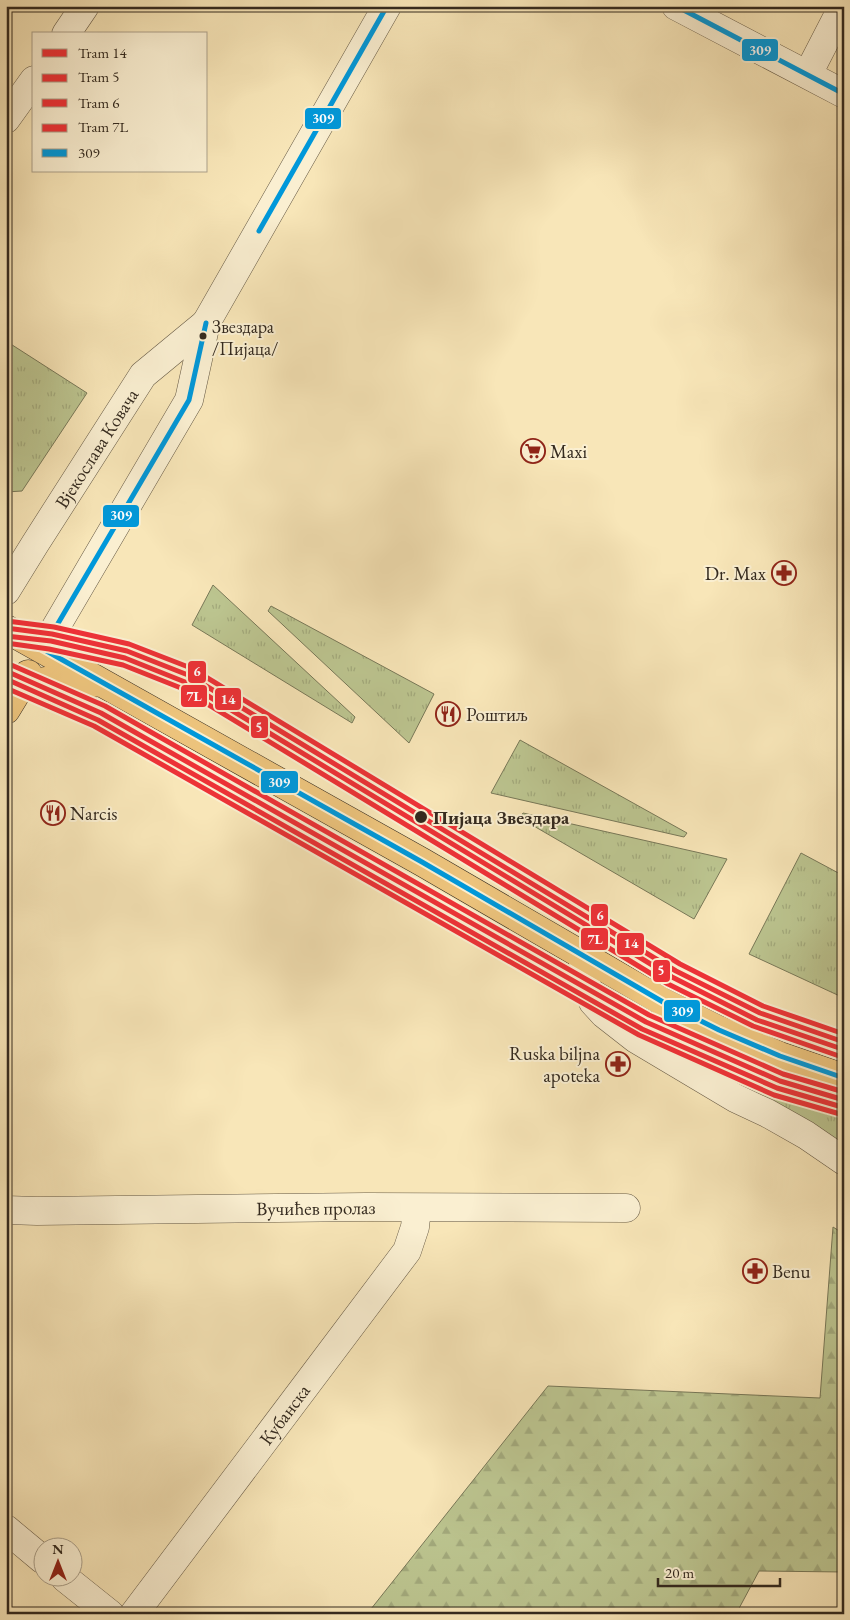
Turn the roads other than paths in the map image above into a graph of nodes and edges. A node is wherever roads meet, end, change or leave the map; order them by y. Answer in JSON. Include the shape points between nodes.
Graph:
{"nodes":[{"id":1,"x":85,"y":6,"type":"edge"},
{"id":2,"x":387,"y":6,"type":"edge"},
{"id":3,"x":676,"y":6,"type":"edge"},
{"id":4,"x":843,"y":6,"type":"edge"},
{"id":5,"x":67,"y":32,"type":"edge"},
{"id":6,"x":808,"y":74,"type":"junction"},
{"id":7,"x":32,"y":83,"type":"edge"},
{"id":8,"x":844,"y":94,"type":"edge"},
{"id":9,"x":6,"y":119,"type":"edge"},
{"id":10,"x":206,"y":323,"type":"junction"},
{"id":11,"x":6,"y":591,"type":"edge"},
{"id":12,"x":6,"y":629,"type":"edge"},
{"id":13,"x":43,"y":649,"type":"junction"},
{"id":14,"x":15,"y":685,"type":"edge"},
{"id":15,"x":113,"y":688,"type":"junction"},
{"id":16,"x":6,"y":710,"type":"edge"},
{"id":17,"x":582,"y":956,"type":"junction"},
{"id":18,"x":844,"y":1078,"type":"edge"},
{"id":19,"x":844,"y":1161,"type":"edge"},
{"id":20,"x":417,"y":1208,"type":"junction"},
{"id":21,"x":626,"y":1208,"type":"dead end"},
{"id":22,"x":6,"y":1210,"type":"edge"},
{"id":23,"x":6,"y":1529,"type":"edge"},
{"id":24,"x":32,"y":1551,"type":"edge"},
{"id":25,"x":78,"y":1588,"type":"edge"},
{"id":26,"x":110,"y":1614,"type":"edge"},
{"id":27,"x":134,"y":1614,"type":"edge"}],
"edges":[{"from":1,"to":5,"type":"street"},
{"from":2,"to":10,"type":"street","name":"Вјекослава Ковача"},
{"from":3,"to":6,"type":"street"},
{"from":4,"to":6,"type":"street"},
{"from":6,"to":8,"type":"street"},
{"from":7,"to":9,"type":"street"},
{"from":10,"to":11,"type":"street","name":"Вјекослава Ковача","via":[[143,375]]},
{"from":10,"to":13,"type":"street","name":"Вјекослава Ковача","via":[[189,400]]},
{"from":12,"to":13,"type":"main road"},
{"from":13,"to":14,"type":"main road","name":"Вјекослава Ковача"},
{"from":13,"to":15,"type":"main road"},
{"from":14,"to":15,"type":"main road","via":[[61,679]]},
{"from":14,"to":16,"type":"main road","name":"Вјекослава Ковача"},
{"from":15,"to":17,"type":"main road"},
{"from":17,"to":18,"type":"main road","via":[[719,1030]]},
{"from":17,"to":19,"type":"street","via":[[586,988],[604,1014],[636,1038],[735,1098],[806,1135]]},
{"from":20,"to":21,"type":"street","name":"Вучићев пролаз"},
{"from":20,"to":22,"type":"street","name":"Вучићев пролаз"},
{"from":20,"to":27,"type":"street","name":"Кубанска","via":[[407,1251]]},
{"from":23,"to":24,"type":"street"},
{"from":25,"to":26,"type":"street"}]}
